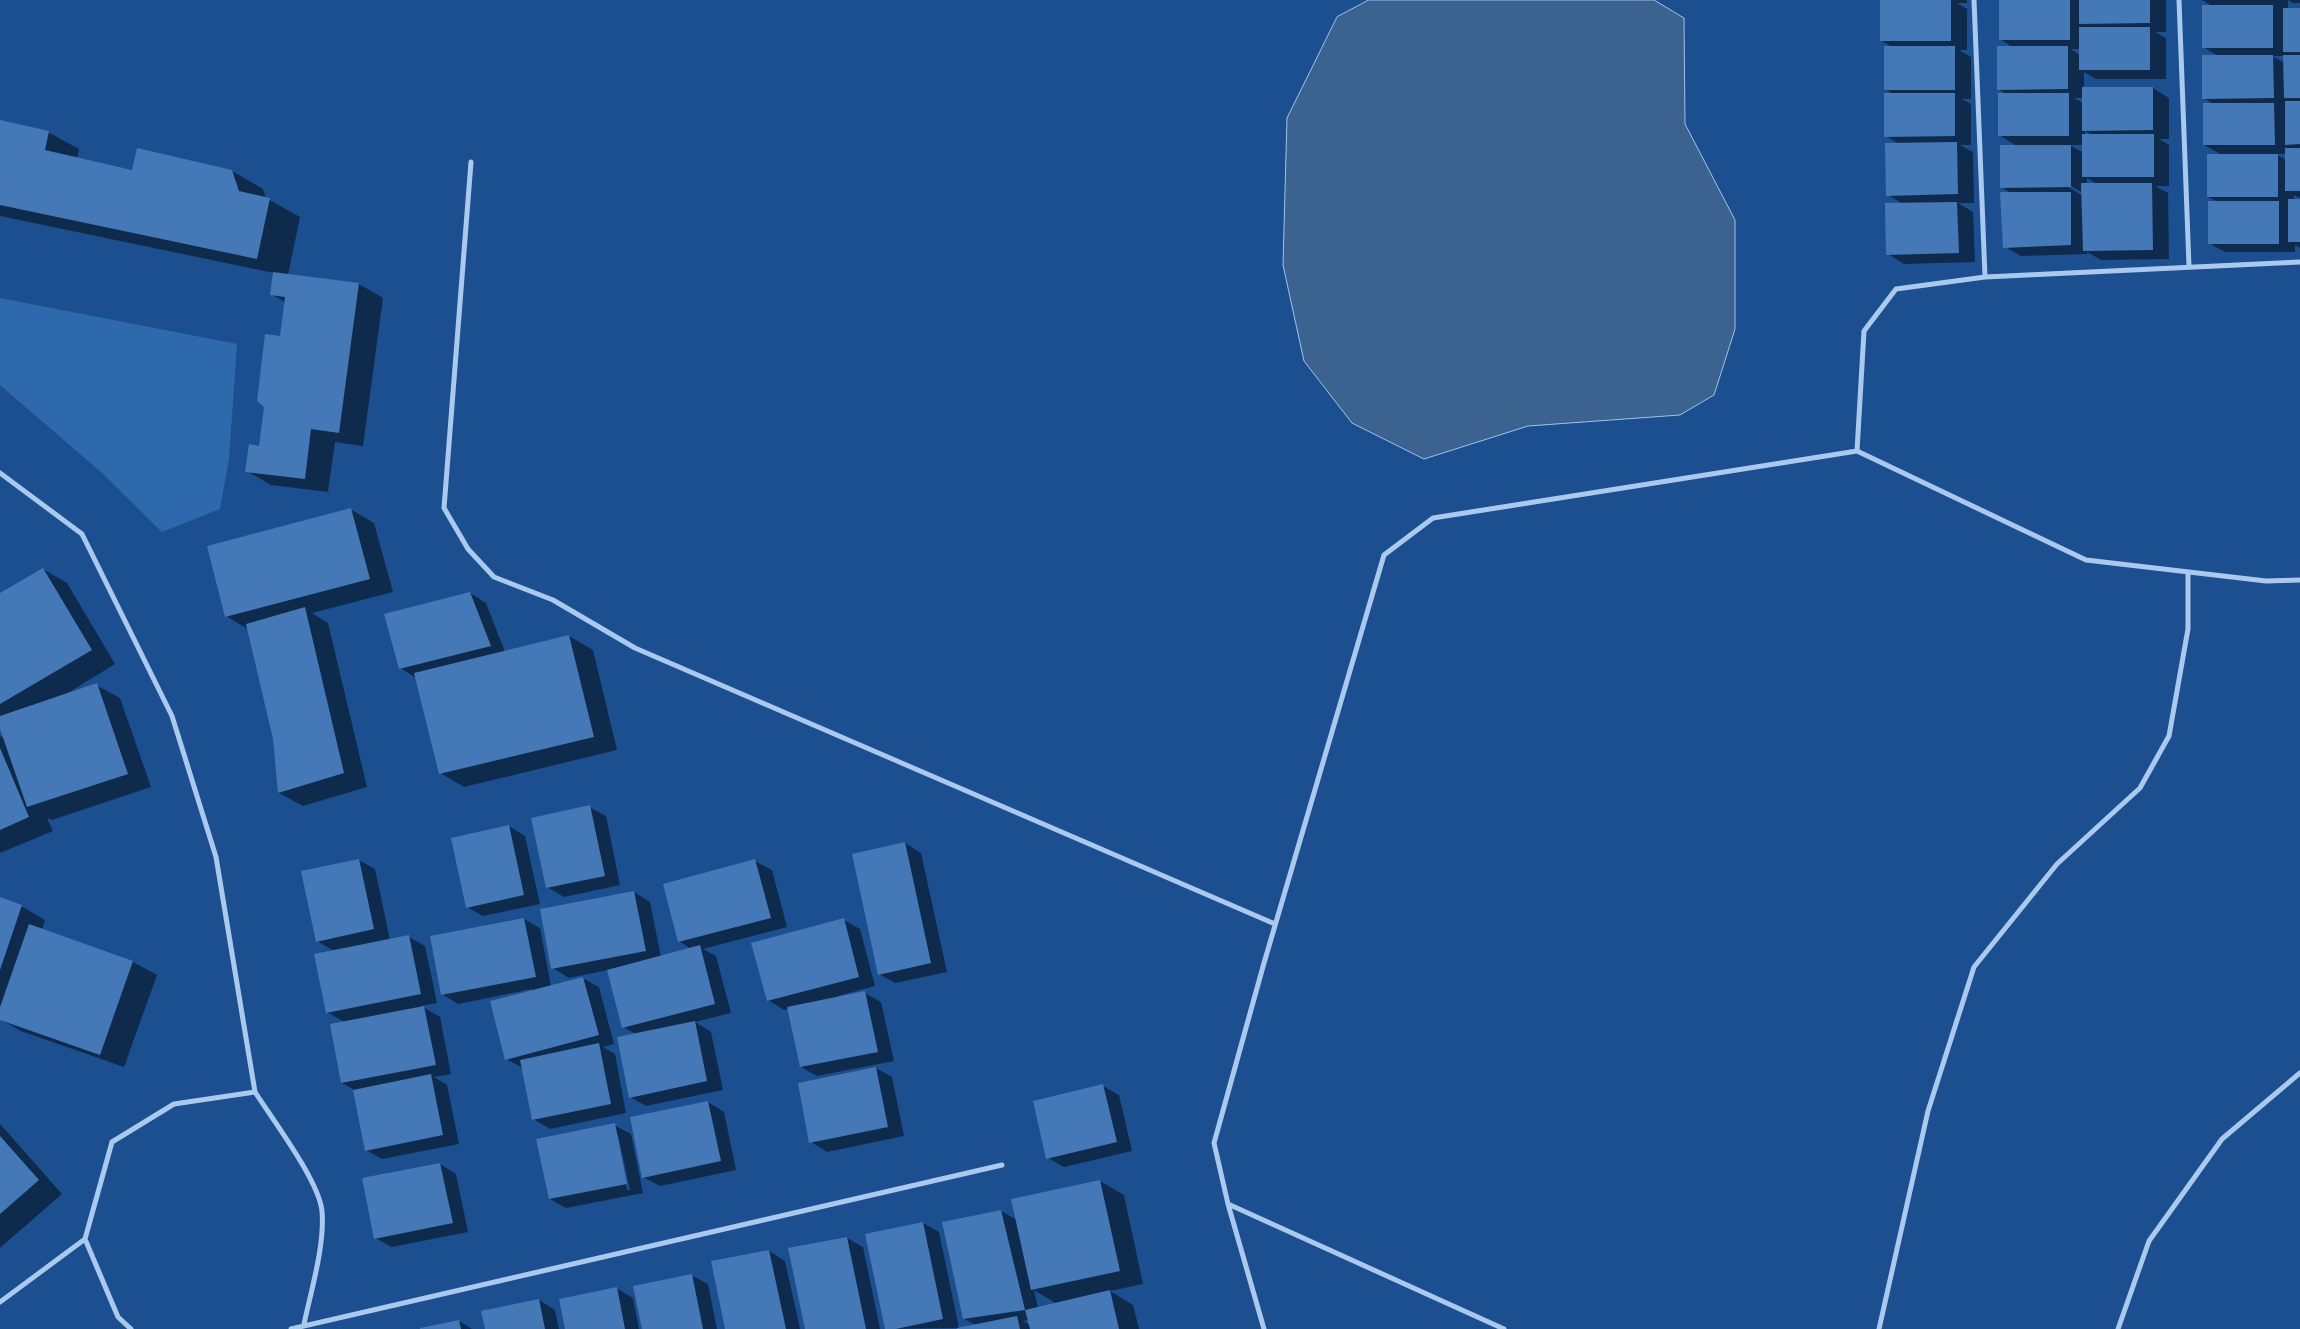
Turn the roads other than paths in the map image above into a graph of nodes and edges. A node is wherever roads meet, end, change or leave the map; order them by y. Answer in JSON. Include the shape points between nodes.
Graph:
{"nodes":[{"id":1,"x":1974,"y":0,"type":"edge"},
{"id":2,"x":2180,"y":0,"type":"edge"},
{"id":3,"x":471,"y":162,"type":"dead end"},
{"id":4,"x":2300,"y":262,"type":"edge"},
{"id":5,"x":2189,"y":266,"type":"junction"},
{"id":6,"x":1985,"y":277,"type":"junction"},
{"id":7,"x":1857,"y":452,"type":"junction"},
{"id":8,"x":0,"y":473,"type":"edge"},
{"id":9,"x":2188,"y":572,"type":"junction"},
{"id":10,"x":2300,"y":580,"type":"edge"},
{"id":11,"x":1275,"y":924,"type":"junction"},
{"id":12,"x":2300,"y":1073,"type":"edge"},
{"id":13,"x":255,"y":1092,"type":"junction"},
{"id":14,"x":1002,"y":1165,"type":"dead end"},
{"id":15,"x":1228,"y":1204,"type":"junction"},
{"id":16,"x":85,"y":1239,"type":"junction"},
{"id":17,"x":1,"y":1300,"type":"edge"},
{"id":18,"x":304,"y":1324,"type":"junction"},
{"id":19,"x":131,"y":1329,"type":"edge"},
{"id":20,"x":291,"y":1329,"type":"edge"},
{"id":21,"x":1264,"y":1329,"type":"edge"},
{"id":22,"x":1504,"y":1329,"type":"edge"},
{"id":23,"x":1879,"y":1329,"type":"edge"},
{"id":24,"x":2118,"y":1329,"type":"edge"}],
"edges":[{"from":1,"to":6,"type":"street"},
{"from":2,"to":5,"type":"street"},
{"from":3,"to":11,"type":"street","via":[[444,508],[468,549],[494,577],[553,600],[635,648]]},
{"from":4,"to":5,"type":"street"},
{"from":5,"to":6,"type":"street"},
{"from":6,"to":7,"type":"street","via":[[1896,289],[1864,331]]},
{"from":7,"to":9,"type":"street","via":[[2086,560]]},
{"from":7,"to":11,"type":"street","via":[[1434,518],[1384,555]]},
{"from":8,"to":13,"type":"street","via":[[82,534],[172,716],[216,857]]},
{"from":9,"to":10,"type":"street","via":[[2266,581]]},
{"from":9,"to":23,"type":"street","via":[[2188,629],[2169,736],[2140,788],[2057,864],[1974,967],[1928,1111]]},
{"from":11,"to":15,"type":"street","via":[[1214,1143]]},
{"from":12,"to":24,"type":"street","via":[[2222,1139],[2154,1233]]},
{"from":13,"to":16,"type":"street","via":[[174,1104],[112,1142]]},
{"from":13,"to":18,"type":"street","via":[[308,1176],[322,1210],[319,1254]]},
{"from":14,"to":18,"type":"street"},
{"from":15,"to":21,"type":"street"},
{"from":15,"to":22,"type":"street"},
{"from":16,"to":17,"type":"street"},
{"from":16,"to":19,"type":"street","via":[[118,1317]]},
{"from":18,"to":20,"type":"street"}]}
